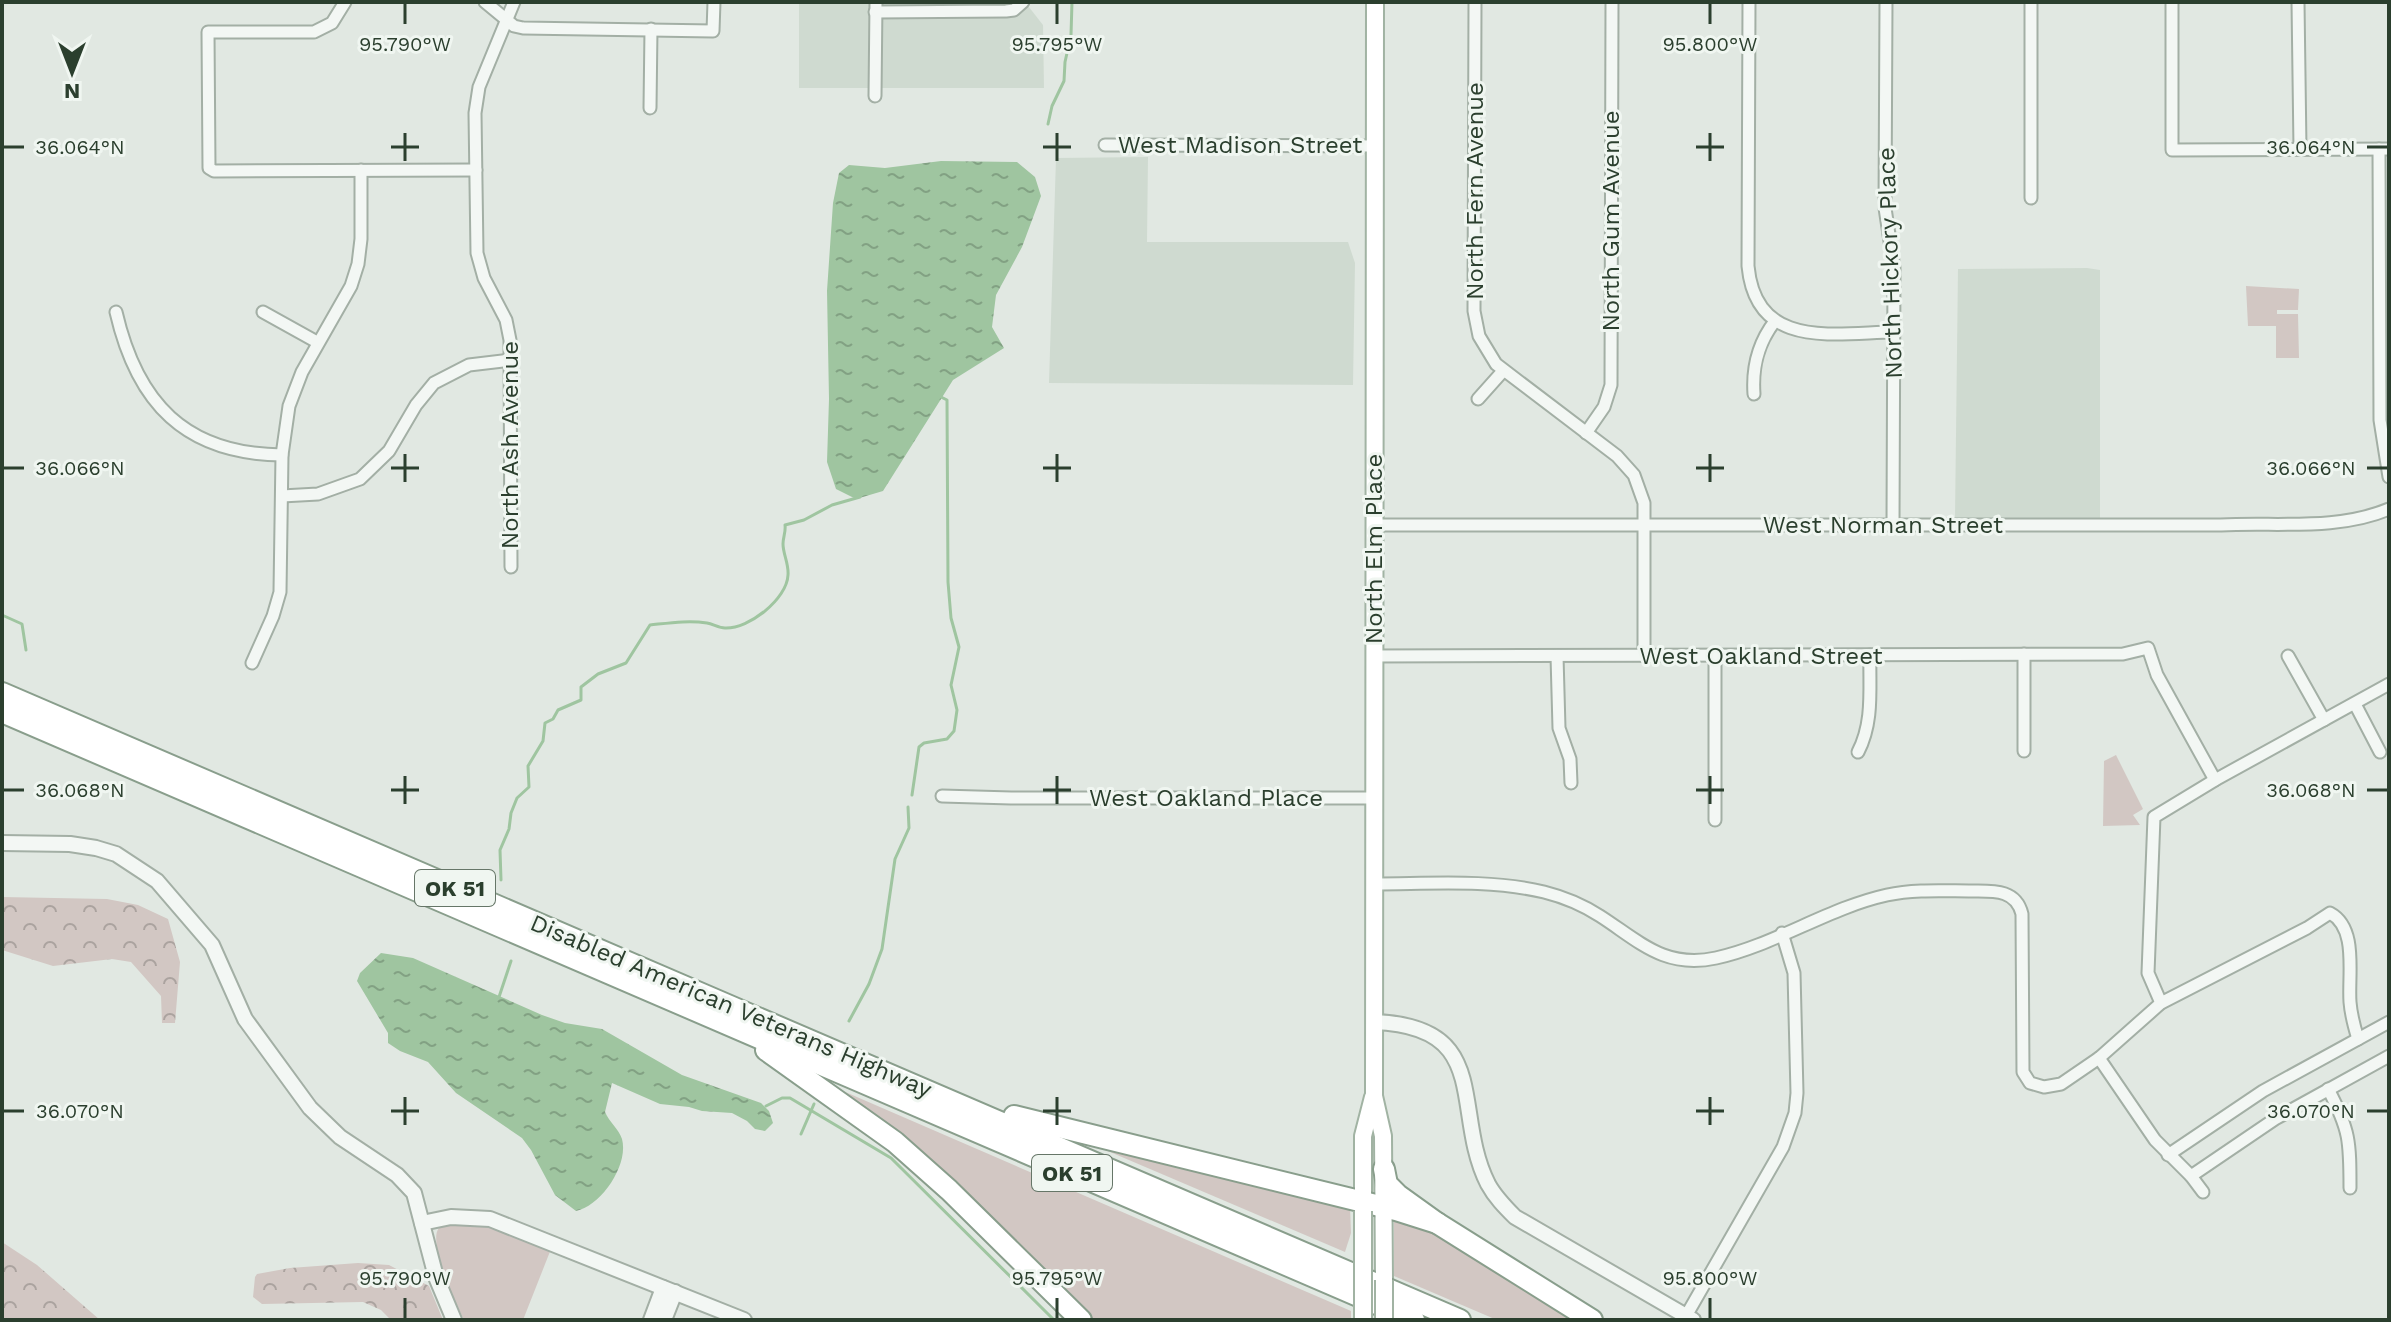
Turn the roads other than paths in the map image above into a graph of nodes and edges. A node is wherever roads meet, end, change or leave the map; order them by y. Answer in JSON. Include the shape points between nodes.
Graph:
{"nodes":[{"id":1,"x":345,"y":2,"type":"edge"},
{"id":2,"x":485,"y":2,"type":"edge"},
{"id":3,"x":514,"y":2,"type":"edge"},
{"id":4,"x":714,"y":2,"type":"edge"},
{"id":5,"x":1023,"y":2,"type":"edge"},
{"id":6,"x":1375,"y":2,"type":"edge"},
{"id":7,"x":1475,"y":2,"type":"edge"},
{"id":8,"x":1612,"y":2,"type":"edge"},
{"id":9,"x":1749,"y":2,"type":"edge"},
{"id":10,"x":1886,"y":2,"type":"edge"},
{"id":11,"x":2031,"y":2,"type":"edge"},
{"id":12,"x":2172,"y":2,"type":"edge"},
{"id":13,"x":2298,"y":2,"type":"edge"},
{"id":14,"x":876,"y":7,"type":"edge"},
{"id":15,"x":507,"y":20,"type":"junction"},
{"id":16,"x":651,"y":29,"type":"junction"},
{"id":17,"x":875,"y":96,"type":"dead end"},
{"id":18,"x":650,"y":108,"type":"dead end"},
{"id":19,"x":1105,"y":145,"type":"dead end"},
{"id":20,"x":1375,"y":146,"type":"junction"},
{"id":21,"x":2300,"y":149,"type":"junction"},
{"id":22,"x":2384,"y":149,"type":"edge"},
{"id":23,"x":361,"y":170,"type":"junction"},
{"id":24,"x":476,"y":170,"type":"junction"},
{"id":25,"x":2031,"y":198,"type":"dead end"},
{"id":26,"x":2385,"y":277,"type":"edge"},
{"id":27,"x":116,"y":312,"type":"dead end"},
{"id":28,"x":263,"y":312,"type":"dead end"},
{"id":29,"x":1775,"y":321,"type":"junction"},
{"id":30,"x":1894,"y":332,"type":"junction"},
{"id":31,"x":317,"y":342,"type":"junction"},
{"id":32,"x":511,"y":360,"type":"junction"},
{"id":33,"x":1503,"y":371,"type":"junction"},
{"id":34,"x":1754,"y":394,"type":"dead end"},
{"id":35,"x":1478,"y":399,"type":"dead end"},
{"id":36,"x":1586,"y":433,"type":"junction"},
{"id":37,"x":282,"y":455,"type":"junction"},
{"id":38,"x":2389,"y":477,"type":"edge"},
{"id":39,"x":282,"y":496,"type":"junction"},
{"id":40,"x":2389,"y":509,"type":"edge"},
{"id":41,"x":1375,"y":525,"type":"junction"},
{"id":42,"x":1644,"y":525,"type":"junction"},
{"id":43,"x":1893,"y":525,"type":"junction"},
{"id":44,"x":511,"y":567,"type":"dead end"},
{"id":45,"x":2024,"y":654,"type":"junction"},
{"id":46,"x":1870,"y":655,"type":"junction"},
{"id":47,"x":1374,"y":656,"type":"junction"},
{"id":48,"x":1557,"y":656,"type":"junction"},
{"id":49,"x":1644,"y":656,"type":"junction"},
{"id":50,"x":1715,"y":656,"type":"junction"},
{"id":51,"x":2288,"y":656,"type":"dead end"},
{"id":52,"x":252,"y":663,"type":"dead end"},
{"id":53,"x":2389,"y":684,"type":"edge"},
{"id":54,"x":2,"y":693,"type":"edge"},
{"id":55,"x":2355,"y":704,"type":"junction"},
{"id":56,"x":2,"y":712,"type":"edge"},
{"id":57,"x":2324,"y":720,"type":"junction"},
{"id":58,"x":2024,"y":751,"type":"dead end"},
{"id":59,"x":1858,"y":752,"type":"dead end"},
{"id":60,"x":2380,"y":752,"type":"dead end"},
{"id":61,"x":2215,"y":780,"type":"junction"},
{"id":62,"x":1571,"y":783,"type":"dead end"},
{"id":63,"x":942,"y":796,"type":"dead end"},
{"id":64,"x":1374,"y":798,"type":"junction"},
{"id":65,"x":1715,"y":820,"type":"dead end"},
{"id":66,"x":2,"y":843,"type":"edge"},
{"id":67,"x":1374,"y":884,"type":"junction"},
{"id":68,"x":1782,"y":933,"type":"junction"},
{"id":69,"x":2161,"y":1003,"type":"junction"},
{"id":70,"x":1374,"y":1022,"type":"junction"},
{"id":71,"x":2389,"y":1022,"type":"edge"},
{"id":72,"x":730,"y":1025,"type":"junction"},
{"id":73,"x":2358,"y":1039,"type":"junction"},
{"id":74,"x":2389,"y":1056,"type":"edge"},
{"id":75,"x":2099,"y":1058,"type":"junction"},
{"id":76,"x":2328,"y":1089,"type":"junction"},
{"id":77,"x":1374,"y":1096,"type":"junction"},
{"id":78,"x":962,"y":1104,"type":"junction"},
{"id":79,"x":2168,"y":1155,"type":"junction"},
{"id":80,"x":1384,"y":1169,"type":"junction"},
{"id":81,"x":2191,"y":1176,"type":"junction"},
{"id":82,"x":2350,"y":1188,"type":"dead end"},
{"id":83,"x":2203,"y":1192,"type":"dead end"},
{"id":84,"x":1363,"y":1207,"type":"junction"},
{"id":85,"x":1384,"y":1214,"type":"junction"},
{"id":86,"x":422,"y":1223,"type":"junction"},
{"id":87,"x":1437,"y":1223,"type":"junction"},
{"id":88,"x":669,"y":1290,"type":"junction"},
{"id":89,"x":1689,"y":1318,"type":"edge"},
{"id":90,"x":454,"y":1320,"type":"edge"},
{"id":91,"x":651,"y":1320,"type":"edge"},
{"id":92,"x":664,"y":1320,"type":"edge"},
{"id":93,"x":744,"y":1320,"type":"edge"},
{"id":94,"x":1081,"y":1320,"type":"edge"},
{"id":95,"x":1363,"y":1320,"type":"edge"},
{"id":96,"x":1384,"y":1320,"type":"edge"},
{"id":97,"x":1414,"y":1320,"type":"edge"},
{"id":98,"x":1460,"y":1320,"type":"edge"},
{"id":99,"x":1592,"y":1320,"type":"edge"}],
"edges":[{"from":1,"to":23,"type":"street","via":[[332,23],[314,32],[208,32],[209,168]]},
{"from":2,"to":15,"type":"street"},
{"from":3,"to":15,"type":"street","name":"North Ash Avenue"},
{"from":4,"to":16,"type":"street","via":[[713,31]]},
{"from":5,"to":14,"type":"street","via":[[1006,11]]},
{"from":6,"to":20,"type":"main road","name":"North Elm Place"},
{"from":7,"to":33,"type":"street","name":"North Fern Avenue","via":[[1474,311],[1483,345]]},
{"from":8,"to":36,"type":"street","name":"North Gum Avenue","via":[[1611,385]]},
{"from":9,"to":29,"type":"street","via":[[1748,266],[1756,301]]},
{"from":10,"to":30,"type":"street","name":"North Hickory Place","via":[[1885,208],[1894,260]]},
{"from":11,"to":25,"type":"street"},
{"from":12,"to":21,"type":"street","via":[[2172,150]]},
{"from":13,"to":21,"type":"street"},
{"from":14,"to":17,"type":"street"},
{"from":15,"to":16,"type":"street","via":[[523,28]]},
{"from":15,"to":24,"type":"street","name":"North Ash Avenue","via":[[477,97]]},
{"from":16,"to":18,"type":"street"},
{"from":19,"to":20,"type":"street","name":"West Madison Street"},
{"from":20,"to":41,"type":"main road","name":"North Elm Place"},
{"from":21,"to":22,"type":"street"},
{"from":22,"to":26,"type":"street"},
{"from":23,"to":24,"type":"street"},
{"from":23,"to":31,"type":"street","via":[[358,264],[351,286]]},
{"from":24,"to":32,"type":"street","name":"North Ash Avenue","via":[[477,253],[506,320]]},
{"from":26,"to":38,"type":"street","via":[[2380,420]]},
{"from":27,"to":37,"type":"street","via":[[125,351],[166,414],[217,445]]},
{"from":28,"to":31,"type":"street"},
{"from":29,"to":30,"type":"street","via":[[1805,333]]},
{"from":29,"to":34,"type":"street","via":[[1755,363]]},
{"from":30,"to":43,"type":"street","name":"North Hickory Place"},
{"from":31,"to":37,"type":"street","via":[[294,389]]},
{"from":32,"to":39,"type":"street","via":[[469,365],[434,383],[389,451],[360,479],[318,494]]},
{"from":32,"to":44,"type":"street","name":"North Ash Avenue"},
{"from":33,"to":35,"type":"street"},
{"from":33,"to":36,"type":"street","name":"North Fern Avenue"},
{"from":36,"to":42,"type":"street","name":"North Fern Avenue","via":[[1634,475],[1643,495]]},
{"from":37,"to":39,"type":"street"},
{"from":39,"to":52,"type":"street","via":[[280,592]]},
{"from":40,"to":43,"type":"street","name":"West Norman Street","via":[[2328,523]]},
{"from":41,"to":42,"type":"street","name":"West Norman Street"},
{"from":41,"to":47,"type":"main road","name":"North Elm Place"},
{"from":42,"to":43,"type":"street","name":"West Norman Street"},
{"from":42,"to":49,"type":"street","name":"North Fern Avenue"},
{"from":45,"to":46,"type":"street","name":"West Oakland Street"},
{"from":45,"to":58,"type":"street"},
{"from":45,"to":61,"type":"street","name":"West Oakland Street","via":[[2123,654],[2148,648],[2157,675]]},
{"from":46,"to":50,"type":"street","name":"West Oakland Street"},
{"from":46,"to":59,"type":"street","via":[[1869,720]]},
{"from":47,"to":48,"type":"street","name":"West Oakland Street"},
{"from":47,"to":64,"type":"main road","name":"North Elm Place"},
{"from":48,"to":49,"type":"street","name":"West Oakland Street"},
{"from":48,"to":62,"type":"street","via":[[1559,728],[1570,759]]},
{"from":49,"to":50,"type":"street","name":"West Oakland Street"},
{"from":50,"to":65,"type":"street"},
{"from":51,"to":57,"type":"street"},
{"from":53,"to":55,"type":"street"},
{"from":54,"to":78,"type":"highway","name":"Disabled American Veterans Highway","number":"OK 51"},
{"from":55,"to":57,"type":"street"},
{"from":55,"to":60,"type":"street"},
{"from":56,"to":72,"type":"highway","name":"Disabled American Veterans Highway","number":"OK 51"},
{"from":57,"to":61,"type":"street"},
{"from":61,"to":69,"type":"street","via":[[2154,817],[2148,973]]},
{"from":63,"to":64,"type":"street","name":"West Oakland Place"},
{"from":64,"to":67,"type":"main road","name":"North Elm Place"},
{"from":66,"to":86,"type":"street","via":[[96,848],[116,854],[157,881],[212,945],[245,1019],[310,1108],[407,1183]]},
{"from":67,"to":68,"type":"street","via":[[1542,892],[1581,906],[1642,946],[1678,959],[1715,958]]},
{"from":67,"to":70,"type":"main road","name":"North Elm Place"},
{"from":68,"to":75,"type":"street","via":[[1895,893],[1999,891],[2019,905],[2022,918],[2026,1080],[2034,1086],[2061,1084]]},
{"from":68,"to":89,"type":"street","via":[[1794,984],[1795,1113],[1783,1147]]},
{"from":69,"to":73,"type":"street","via":[[2330,913],[2340,918],[2347,933],[2351,1019]]},
{"from":69,"to":75,"type":"street"},
{"from":70,"to":77,"type":"main road","name":"North Elm Place"},
{"from":70,"to":89,"type":"street","via":[[1425,1030],[1453,1056],[1480,1165],[1508,1210]]},
{"from":71,"to":73,"type":"street"},
{"from":72,"to":94,"type":"highway","via":[[895,1142]]},
{"from":72,"to":97,"type":"highway","name":"Disabled American Veterans Highway","number":"OK 51"},
{"from":73,"to":79,"type":"street","via":[[2263,1091]]},
{"from":74,"to":76,"type":"street"},
{"from":75,"to":79,"type":"street"},
{"from":76,"to":81,"type":"street"},
{"from":76,"to":82,"type":"street","via":[[2348,1133]]},
{"from":77,"to":80,"type":"main road","name":"North Elm Place"},
{"from":77,"to":84,"type":"main road","name":"North Elm Place","via":[[1363,1136]]},
{"from":78,"to":84,"type":"highway"},
{"from":78,"to":98,"type":"highway","name":"Disabled American Veterans Highway","number":"OK 51"},
{"from":79,"to":81,"type":"street"},
{"from":80,"to":85,"type":"main road","name":"North Elm Place"},
{"from":80,"to":87,"type":"highway","via":[[1391,1190]]},
{"from":81,"to":83,"type":"street"},
{"from":84,"to":85,"type":"highway"},
{"from":84,"to":95,"type":"main road","name":"North Elm Place","bridge":true},
{"from":85,"to":87,"type":"highway"},
{"from":85,"to":96,"type":"main road","name":"North Elm Place","bridge":true},
{"from":86,"to":88,"type":"street","via":[[451,1217],[490,1219]]},
{"from":86,"to":90,"type":"street"},
{"from":87,"to":99,"type":"highway"},
{"from":88,"to":91,"type":"street"},
{"from":88,"to":92,"type":"street"},
{"from":88,"to":93,"type":"street"}]}
